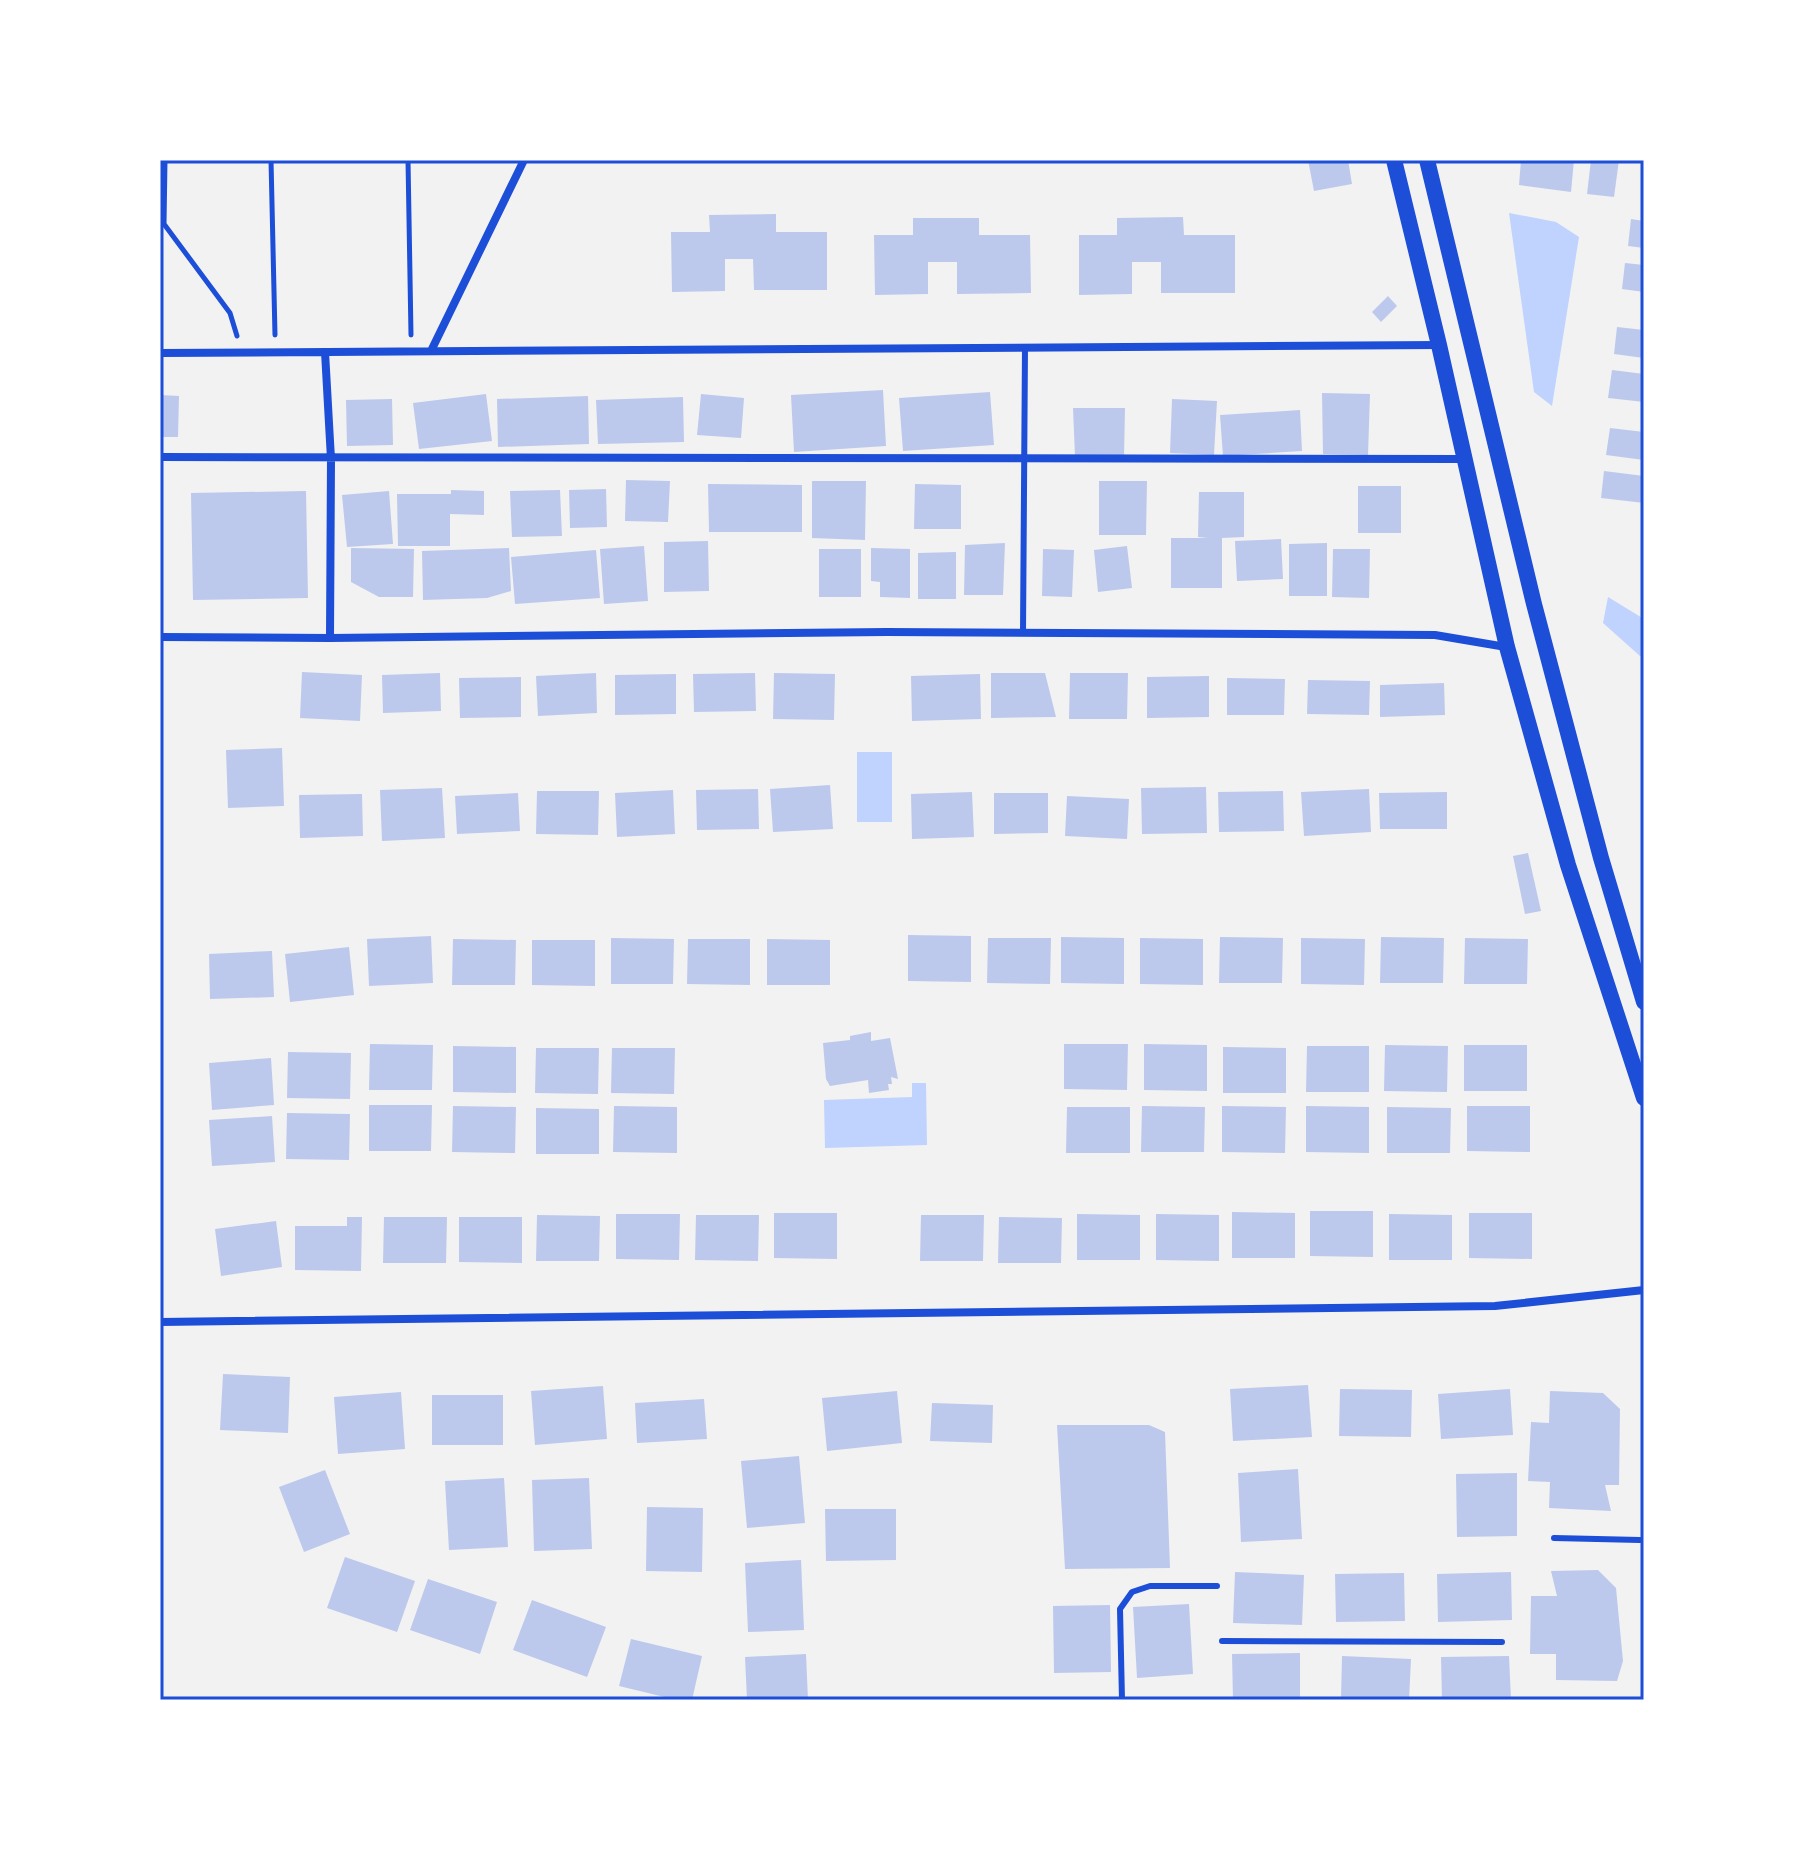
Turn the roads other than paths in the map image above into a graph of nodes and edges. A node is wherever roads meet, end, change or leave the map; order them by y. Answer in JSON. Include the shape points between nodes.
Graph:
{"nodes":[{"id":1,"x":524,"y":160,"type":"edge"},
{"id":2,"x":1394,"y":160,"type":"edge"},
{"id":3,"x":1427,"y":160,"type":"edge"},
{"id":4,"x":1439,"y":345,"type":"junction"},
{"id":5,"x":1025,"y":347,"type":"junction"},
{"id":6,"x":431,"y":351,"type":"junction"},
{"id":7,"x":325,"y":352,"type":"junction"},
{"id":8,"x":160,"y":353,"type":"edge"},
{"id":9,"x":160,"y":457,"type":"edge"},
{"id":10,"x":331,"y":459,"type":"junction"},
{"id":11,"x":1024,"y":459,"type":"junction"},
{"id":12,"x":1465,"y":459,"type":"junction"},
{"id":13,"x":1023,"y":633,"type":"junction"},
{"id":14,"x":160,"y":637,"type":"edge"},
{"id":15,"x":330,"y":638,"type":"junction"},
{"id":16,"x":1507,"y":647,"type":"junction"},
{"id":17,"x":1644,"y":1002,"type":"edge"},
{"id":18,"x":1643,"y":1091,"type":"edge"},
{"id":19,"x":1644,"y":1290,"type":"edge"},
{"id":20,"x":160,"y":1322,"type":"edge"},
{"id":21,"x":1554,"y":1538,"type":"dead end"},
{"id":22,"x":1640,"y":1540,"type":"dead end"},
{"id":23,"x":1217,"y":1586,"type":"dead end"},
{"id":24,"x":1222,"y":1641,"type":"dead end"},
{"id":25,"x":1502,"y":1642,"type":"dead end"},
{"id":26,"x":1122,"y":1700,"type":"edge"}],
"edges":[{"from":1,"to":6,"type":"street"},
{"from":2,"to":4,"type":"main road"},
{"from":3,"to":17,"type":"main road","via":[[1534,604]]},
{"from":4,"to":5,"type":"street"},
{"from":4,"to":12,"type":"main road"},
{"from":5,"to":6,"type":"street"},
{"from":5,"to":11,"type":"lane"},
{"from":6,"to":7,"type":"street"},
{"from":7,"to":8,"type":"street"},
{"from":7,"to":10,"type":"street"},
{"from":9,"to":10,"type":"street"},
{"from":10,"to":11,"type":"street"},
{"from":10,"to":15,"type":"street"},
{"from":11,"to":12,"type":"street"},
{"from":11,"to":13,"type":"lane"},
{"from":12,"to":16,"type":"main road"},
{"from":13,"to":15,"type":"street"},
{"from":13,"to":16,"type":"street","via":[[1435,635]]},
{"from":14,"to":15,"type":"street"},
{"from":16,"to":18,"type":"main road","via":[[1568,865]]},
{"from":19,"to":20,"type":"street","via":[[1495,1306]]},
{"from":21,"to":22,"type":"lane"},
{"from":23,"to":26,"type":"lane","via":[[1150,1586],[1132,1592],[1120,1609]]},
{"from":24,"to":25,"type":"lane"}]}
